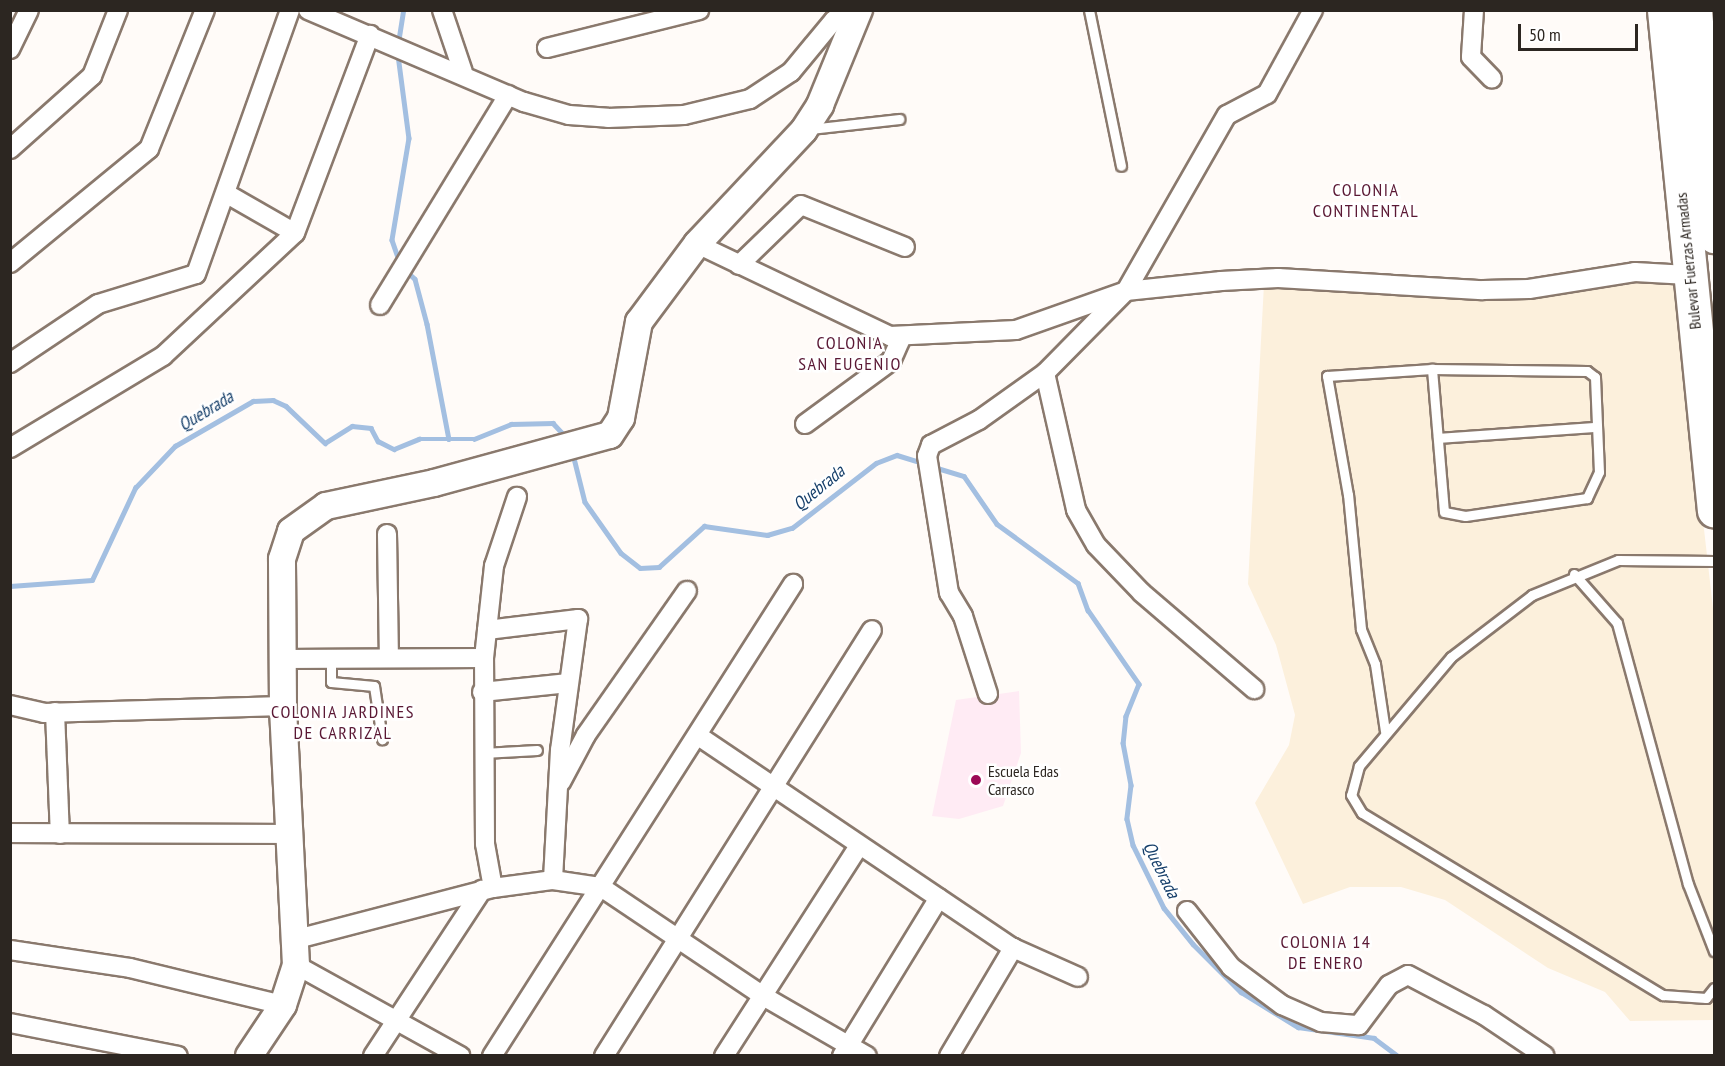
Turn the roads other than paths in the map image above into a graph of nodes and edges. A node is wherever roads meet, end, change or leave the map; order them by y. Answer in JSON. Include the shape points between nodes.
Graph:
{"nodes":[{"id":1,"x":29,"y":10,"type":"edge"},
{"id":2,"x":118,"y":10,"type":"edge"},
{"id":3,"x":205,"y":10,"type":"edge"},
{"id":4,"x":290,"y":10,"type":"edge"},
{"id":5,"x":308,"y":10,"type":"edge"},
{"id":6,"x":442,"y":10,"type":"edge"},
{"id":7,"x":699,"y":10,"type":"edge"},
{"id":8,"x":1089,"y":10,"type":"edge"},
{"id":9,"x":1313,"y":10,"type":"edge"},
{"id":10,"x":1474,"y":10,"type":"edge"},
{"id":11,"x":1664,"y":10,"type":"edge"},
{"id":12,"x":1695,"y":10,"type":"edge"},
{"id":13,"x":859,"y":11,"type":"edge"},
{"id":14,"x":375,"y":37,"type":"junction"},
{"id":15,"x":547,"y":48,"type":"dead end"},
{"id":16,"x":10,"y":49,"type":"edge"},
{"id":17,"x":463,"y":72,"type":"junction"},
{"id":18,"x":1492,"y":79,"type":"dead end"},
{"id":19,"x":508,"y":95,"type":"junction"},
{"id":20,"x":899,"y":119,"type":"dead end"},
{"id":21,"x":804,"y":130,"type":"junction"},
{"id":22,"x":10,"y":149,"type":"edge"},
{"id":23,"x":1712,"y":156,"type":"edge"},
{"id":24,"x":1121,"y":166,"type":"dead end"},
{"id":25,"x":227,"y":194,"type":"junction"},
{"id":26,"x":295,"y":233,"type":"junction"},
{"id":27,"x":1714,"y":236,"type":"edge"},
{"id":28,"x":697,"y":244,"type":"junction"},
{"id":29,"x":905,"y":247,"type":"dead end"},
{"id":30,"x":10,"y":263,"type":"edge"},
{"id":31,"x":739,"y":264,"type":"junction"},
{"id":32,"x":1688,"y":275,"type":"junction"},
{"id":33,"x":1126,"y":291,"type":"junction"},
{"id":34,"x":380,"y":305,"type":"dead end"},
{"id":35,"x":902,"y":336,"type":"junction"},
{"id":36,"x":10,"y":363,"type":"edge"},
{"id":37,"x":1432,"y":369,"type":"junction"},
{"id":38,"x":1045,"y":373,"type":"junction"},
{"id":39,"x":805,"y":424,"type":"dead end"},
{"id":40,"x":1597,"y":427,"type":"junction"},
{"id":41,"x":1438,"y":438,"type":"junction"},
{"id":42,"x":10,"y":448,"type":"edge"},
{"id":43,"x":517,"y":497,"type":"dead end"},
{"id":44,"x":1714,"y":511,"type":"edge"},
{"id":45,"x":387,"y":534,"type":"dead end"},
{"id":46,"x":1714,"y":561,"type":"edge"},
{"id":47,"x":1574,"y":574,"type":"junction"},
{"id":48,"x":793,"y":584,"type":"dead end"},
{"id":49,"x":687,"y":591,"type":"dead end"},
{"id":50,"x":487,"y":630,"type":"junction"},
{"id":51,"x":872,"y":630,"type":"dead end"},
{"id":52,"x":331,"y":658,"type":"junction"},
{"id":53,"x":389,"y":658,"type":"junction"},
{"id":54,"x":484,"y":658,"type":"junction"},
{"id":55,"x":283,"y":659,"type":"junction"},
{"id":56,"x":569,"y":682,"type":"junction"},
{"id":57,"x":1254,"y":689,"type":"dead end"},
{"id":58,"x":482,"y":692,"type":"junction"},
{"id":59,"x":988,"y":694,"type":"dead end"},
{"id":60,"x":10,"y":705,"type":"edge"},
{"id":61,"x":283,"y":706,"type":"junction"},
{"id":62,"x":55,"y":712,"type":"junction"},
{"id":63,"x":1385,"y":731,"type":"junction"},
{"id":64,"x":700,"y":737,"type":"junction"},
{"id":65,"x":382,"y":739,"type":"dead end"},
{"id":66,"x":537,"y":750,"type":"dead end"},
{"id":67,"x":483,"y":753,"type":"junction"},
{"id":68,"x":774,"y":783,"type":"junction"},
{"id":69,"x":557,"y":789,"type":"junction"},
{"id":70,"x":10,"y":833,"type":"edge"},
{"id":71,"x":60,"y":834,"type":"junction"},
{"id":72,"x":288,"y":834,"type":"junction"},
{"id":73,"x":858,"y":847,"type":"junction"},
{"id":74,"x":552,"y":880,"type":"junction"},
{"id":75,"x":601,"y":887,"type":"junction"},
{"id":76,"x":488,"y":889,"type":"junction"},
{"id":77,"x":939,"y":898,"type":"junction"},
{"id":78,"x":1187,"y":911,"type":"dead end"},
{"id":79,"x":677,"y":936,"type":"junction"},
{"id":80,"x":297,"y":939,"type":"junction"},
{"id":81,"x":1013,"y":948,"type":"junction"},
{"id":82,"x":10,"y":950,"type":"edge"},
{"id":83,"x":1714,"y":951,"type":"edge"},
{"id":84,"x":296,"y":965,"type":"junction"},
{"id":85,"x":1078,"y":977,"type":"dead end"},
{"id":86,"x":1714,"y":988,"type":"edge"},
{"id":87,"x":763,"y":996,"type":"junction"},
{"id":88,"x":283,"y":1005,"type":"junction"},
{"id":89,"x":398,"y":1018,"type":"junction"},
{"id":90,"x":10,"y":1023,"type":"edge"},
{"id":91,"x":846,"y":1050,"type":"edge"},
{"id":92,"x":178,"y":1056,"type":"edge"},
{"id":93,"x":249,"y":1056,"type":"edge"},
{"id":94,"x":373,"y":1056,"type":"edge"},
{"id":95,"x":460,"y":1056,"type":"edge"},
{"id":96,"x":492,"y":1056,"type":"edge"},
{"id":97,"x":604,"y":1056,"type":"edge"},
{"id":98,"x":724,"y":1056,"type":"edge"},
{"id":99,"x":867,"y":1056,"type":"edge"},
{"id":100,"x":949,"y":1056,"type":"edge"},
{"id":101,"x":1545,"y":1056,"type":"edge"}],
"edges":[{"from":1,"to":16,"type":"street"},
{"from":2,"to":22,"type":"street","via":[[92,76]]},
{"from":3,"to":30,"type":"street","via":[[149,149]]},
{"from":4,"to":25,"type":"street"},
{"from":5,"to":14,"type":"street"},
{"from":6,"to":17,"type":"street"},
{"from":7,"to":15,"type":"street"},
{"from":8,"to":24,"type":"lane"},
{"from":9,"to":33,"type":"street","via":[[1267,94],[1227,115]]},
{"from":10,"to":18,"type":"street","via":[[1471,57]]},
{"from":11,"to":32,"type":"highway","name":"Bulevar Fuerzas Armadas"},
{"from":12,"to":23,"type":"highway","name":"Bulevar Fuerzas Armadas"},
{"from":13,"to":19,"type":"street","via":[[825,28],[778,83],[720,108],[667,117],[590,118]]},
{"from":13,"to":21,"type":"street","via":[[820,105]]},
{"from":14,"to":17,"type":"street"},
{"from":14,"to":26,"type":"street"},
{"from":17,"to":19,"type":"street"},
{"from":19,"to":34,"type":"street"},
{"from":20,"to":21,"type":"lane"},
{"from":21,"to":28,"type":"street"},
{"from":23,"to":27,"type":"highway","name":"Bulevar Fuerzas Armadas"},
{"from":25,"to":26,"type":"street"},
{"from":25,"to":36,"type":"street","via":[[192,278],[98,304],[70,318]]},
{"from":26,"to":42,"type":"street","via":[[163,356]]},
{"from":28,"to":31,"type":"street"},
{"from":28,"to":55,"type":"street","via":[[639,322],[616,428],[590,444],[326,506],[301,519],[282,559]]},
{"from":29,"to":31,"type":"street","via":[[801,205]]},
{"from":31,"to":35,"type":"street","via":[[890,336]]},
{"from":32,"to":33,"type":"street","via":[[1635,272],[1529,289],[1278,278]]},
{"from":32,"to":44,"type":"highway","name":"Bulevar Fuerzas Armadas"},
{"from":33,"to":35,"type":"street","via":[[1017,330]]},
{"from":33,"to":38,"type":"street"},
{"from":35,"to":39,"type":"street","via":[[891,361]]},
{"from":37,"to":40,"type":"lane","via":[[1587,371],[1595,377]]},
{"from":37,"to":41,"type":"lane"},
{"from":37,"to":63,"type":"lane","via":[[1332,373],[1326,380],[1348,495],[1361,629],[1375,664]]},
{"from":38,"to":57,"type":"street","via":[[1076,510],[1096,544],[1142,593]]},
{"from":38,"to":59,"type":"street","via":[[979,420],[931,445],[927,456],[949,593],[963,616]]},
{"from":40,"to":41,"type":"lane"},
{"from":40,"to":41,"type":"lane","via":[[1599,472],[1587,498],[1465,516],[1444,512]]},
{"from":43,"to":50,"type":"street","via":[[494,566]]},
{"from":45,"to":53,"type":"street"},
{"from":46,"to":47,"type":"lane","via":[[1618,560]]},
{"from":47,"to":63,"type":"lane","via":[[1532,595],[1451,657]]},
{"from":47,"to":83,"type":"lane","via":[[1617,623],[1688,884]]},
{"from":48,"to":64,"type":"street"},
{"from":49,"to":69,"type":"street","via":[[586,735]]},
{"from":50,"to":54,"type":"street"},
{"from":50,"to":56,"type":"street","via":[[578,619]]},
{"from":51,"to":68,"type":"street"},
{"from":52,"to":53,"type":"street"},
{"from":52,"to":55,"type":"street"},
{"from":52,"to":65,"type":"lane","via":[[331,682],[374,686]]},
{"from":53,"to":54,"type":"street"},
{"from":54,"to":58,"type":"street"},
{"from":55,"to":61,"type":"street"},
{"from":56,"to":58,"type":"street"},
{"from":56,"to":69,"type":"street"},
{"from":58,"to":67,"type":"street"},
{"from":60,"to":62,"type":"street"},
{"from":61,"to":62,"type":"street"},
{"from":61,"to":72,"type":"street"},
{"from":62,"to":71,"type":"street"},
{"from":63,"to":86,"type":"lane","via":[[1353,775],[1351,795],[1362,813],[1663,995],[1706,998]]},
{"from":64,"to":68,"type":"street"},
{"from":64,"to":75,"type":"street"},
{"from":66,"to":67,"type":"lane"},
{"from":67,"to":76,"type":"street"},
{"from":68,"to":73,"type":"street"},
{"from":68,"to":79,"type":"street"},
{"from":69,"to":74,"type":"street"},
{"from":70,"to":71,"type":"street"},
{"from":71,"to":72,"type":"street"},
{"from":72,"to":80,"type":"street"},
{"from":73,"to":77,"type":"street"},
{"from":73,"to":87,"type":"street"},
{"from":74,"to":75,"type":"street"},
{"from":74,"to":76,"type":"street"},
{"from":75,"to":79,"type":"street"},
{"from":75,"to":96,"type":"street"},
{"from":76,"to":80,"type":"street"},
{"from":76,"to":89,"type":"street"},
{"from":77,"to":81,"type":"street"},
{"from":77,"to":91,"type":"street"},
{"from":78,"to":101,"type":"street","via":[[1231,967],[1282,1005],[1321,1022],[1359,1025],[1389,985],[1408,975],[1484,1015]]},
{"from":79,"to":87,"type":"street"},
{"from":79,"to":97,"type":"street"},
{"from":80,"to":84,"type":"street"},
{"from":81,"to":85,"type":"street"},
{"from":81,"to":100,"type":"street"},
{"from":82,"to":88,"type":"street","via":[[130,968]]},
{"from":84,"to":88,"type":"street"},
{"from":84,"to":89,"type":"street"},
{"from":87,"to":91,"type":"street"},
{"from":87,"to":98,"type":"street"},
{"from":88,"to":93,"type":"street"},
{"from":89,"to":94,"type":"street"},
{"from":89,"to":95,"type":"street"},
{"from":90,"to":92,"type":"street"},
{"from":91,"to":99,"type":"street"}]}
